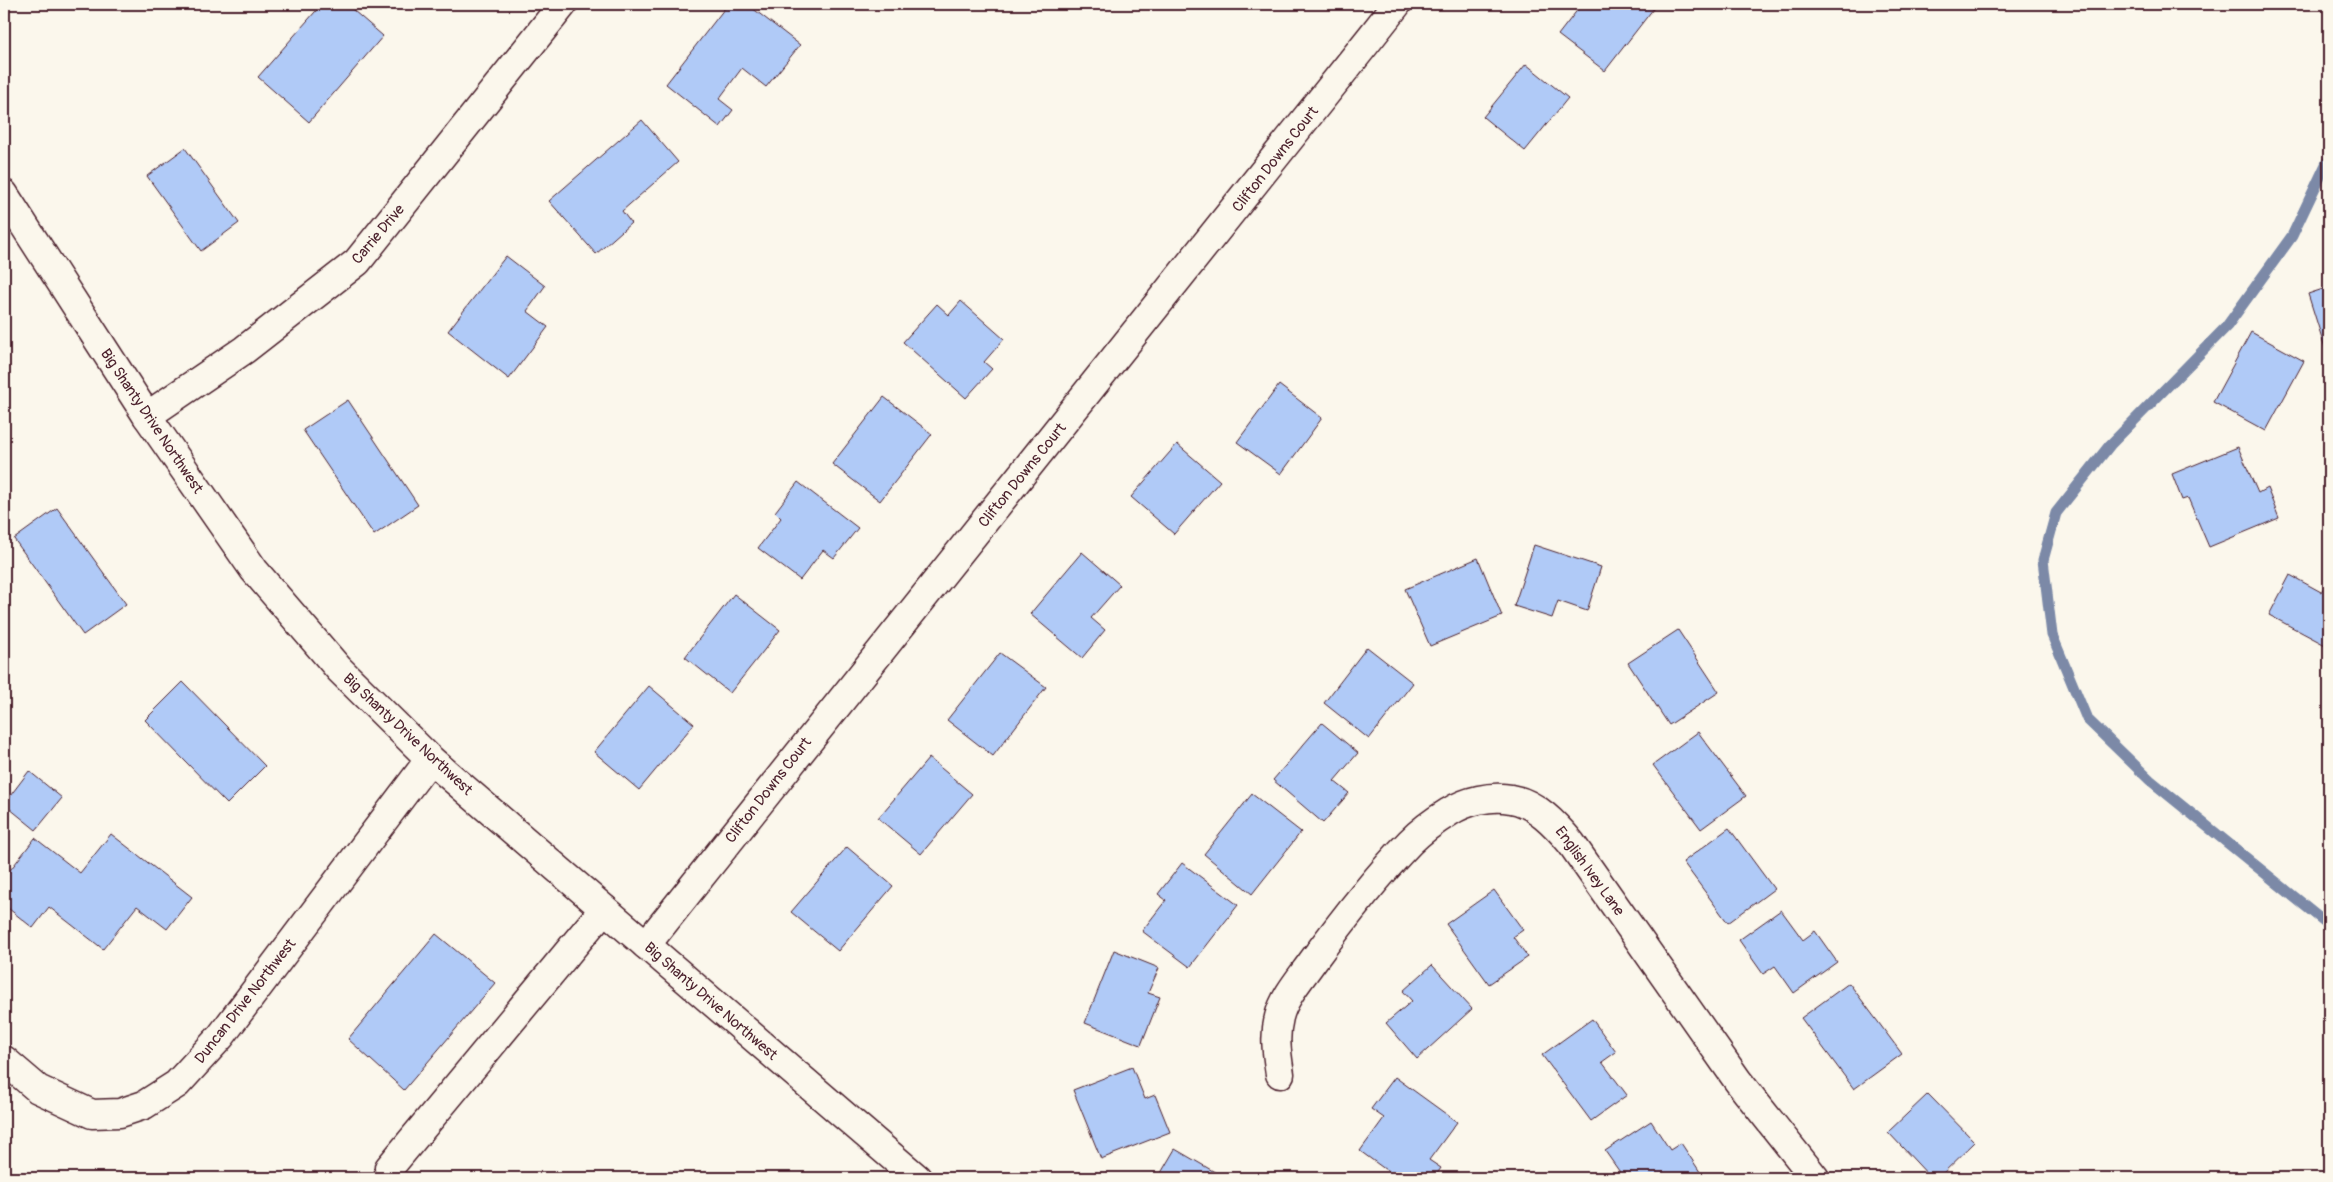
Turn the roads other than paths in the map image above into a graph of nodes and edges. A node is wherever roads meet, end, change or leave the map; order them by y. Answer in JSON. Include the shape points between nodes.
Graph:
{"nodes":[{"id":1,"x":563,"y":4,"type":"edge"},
{"id":2,"x":1397,"y":4,"type":"edge"},
{"id":3,"x":4,"y":194,"type":"edge"},
{"id":4,"x":147,"y":416,"type":"junction"},
{"id":5,"x":430,"y":759,"type":"junction"},
{"id":6,"x":604,"y":908,"type":"junction"},
{"id":7,"x":646,"y":945,"type":"junction"},
{"id":8,"x":4,"y":1060,"type":"edge"},
{"id":9,"x":1280,"y":1074,"type":"dead end"},
{"id":10,"x":389,"y":1168,"type":"dead end"},
{"id":11,"x":917,"y":1178,"type":"edge"},
{"id":12,"x":1815,"y":1178,"type":"edge"}],
"edges":[{"from":1,"to":4,"type":"street","name":"Carrie Drive","via":[[357,262],[251,344]]},
{"from":2,"to":7,"type":"street","name":"Clifton Downs Court"},
{"from":3,"to":4,"type":"street","name":"Big Shanty Drive Northwest"},
{"from":4,"to":5,"type":"street","name":"Big Shanty Drive Northwest","via":[[254,570],[339,669]]},
{"from":5,"to":6,"type":"street","name":"Big Shanty Drive Northwest"},
{"from":5,"to":8,"type":"street","name":"Duncan Drive Northwest","via":[[221,1036],[176,1084],[144,1105],[120,1113],[92,1114],[38,1089]]},
{"from":6,"to":7,"type":"street","name":"Big Shanty Drive Northwest"},
{"from":6,"to":10,"type":"street"},
{"from":7,"to":11,"type":"street","name":"Big Shanty Drive Northwest"},
{"from":9,"to":12,"type":"street","name":"English Ivey Lane","via":[[1276,1040],[1279,1016],[1294,987],[1394,860],[1412,840],[1450,811],[1479,799],[1512,799],[1553,822],[1571,843],[1738,1081]]}]}
